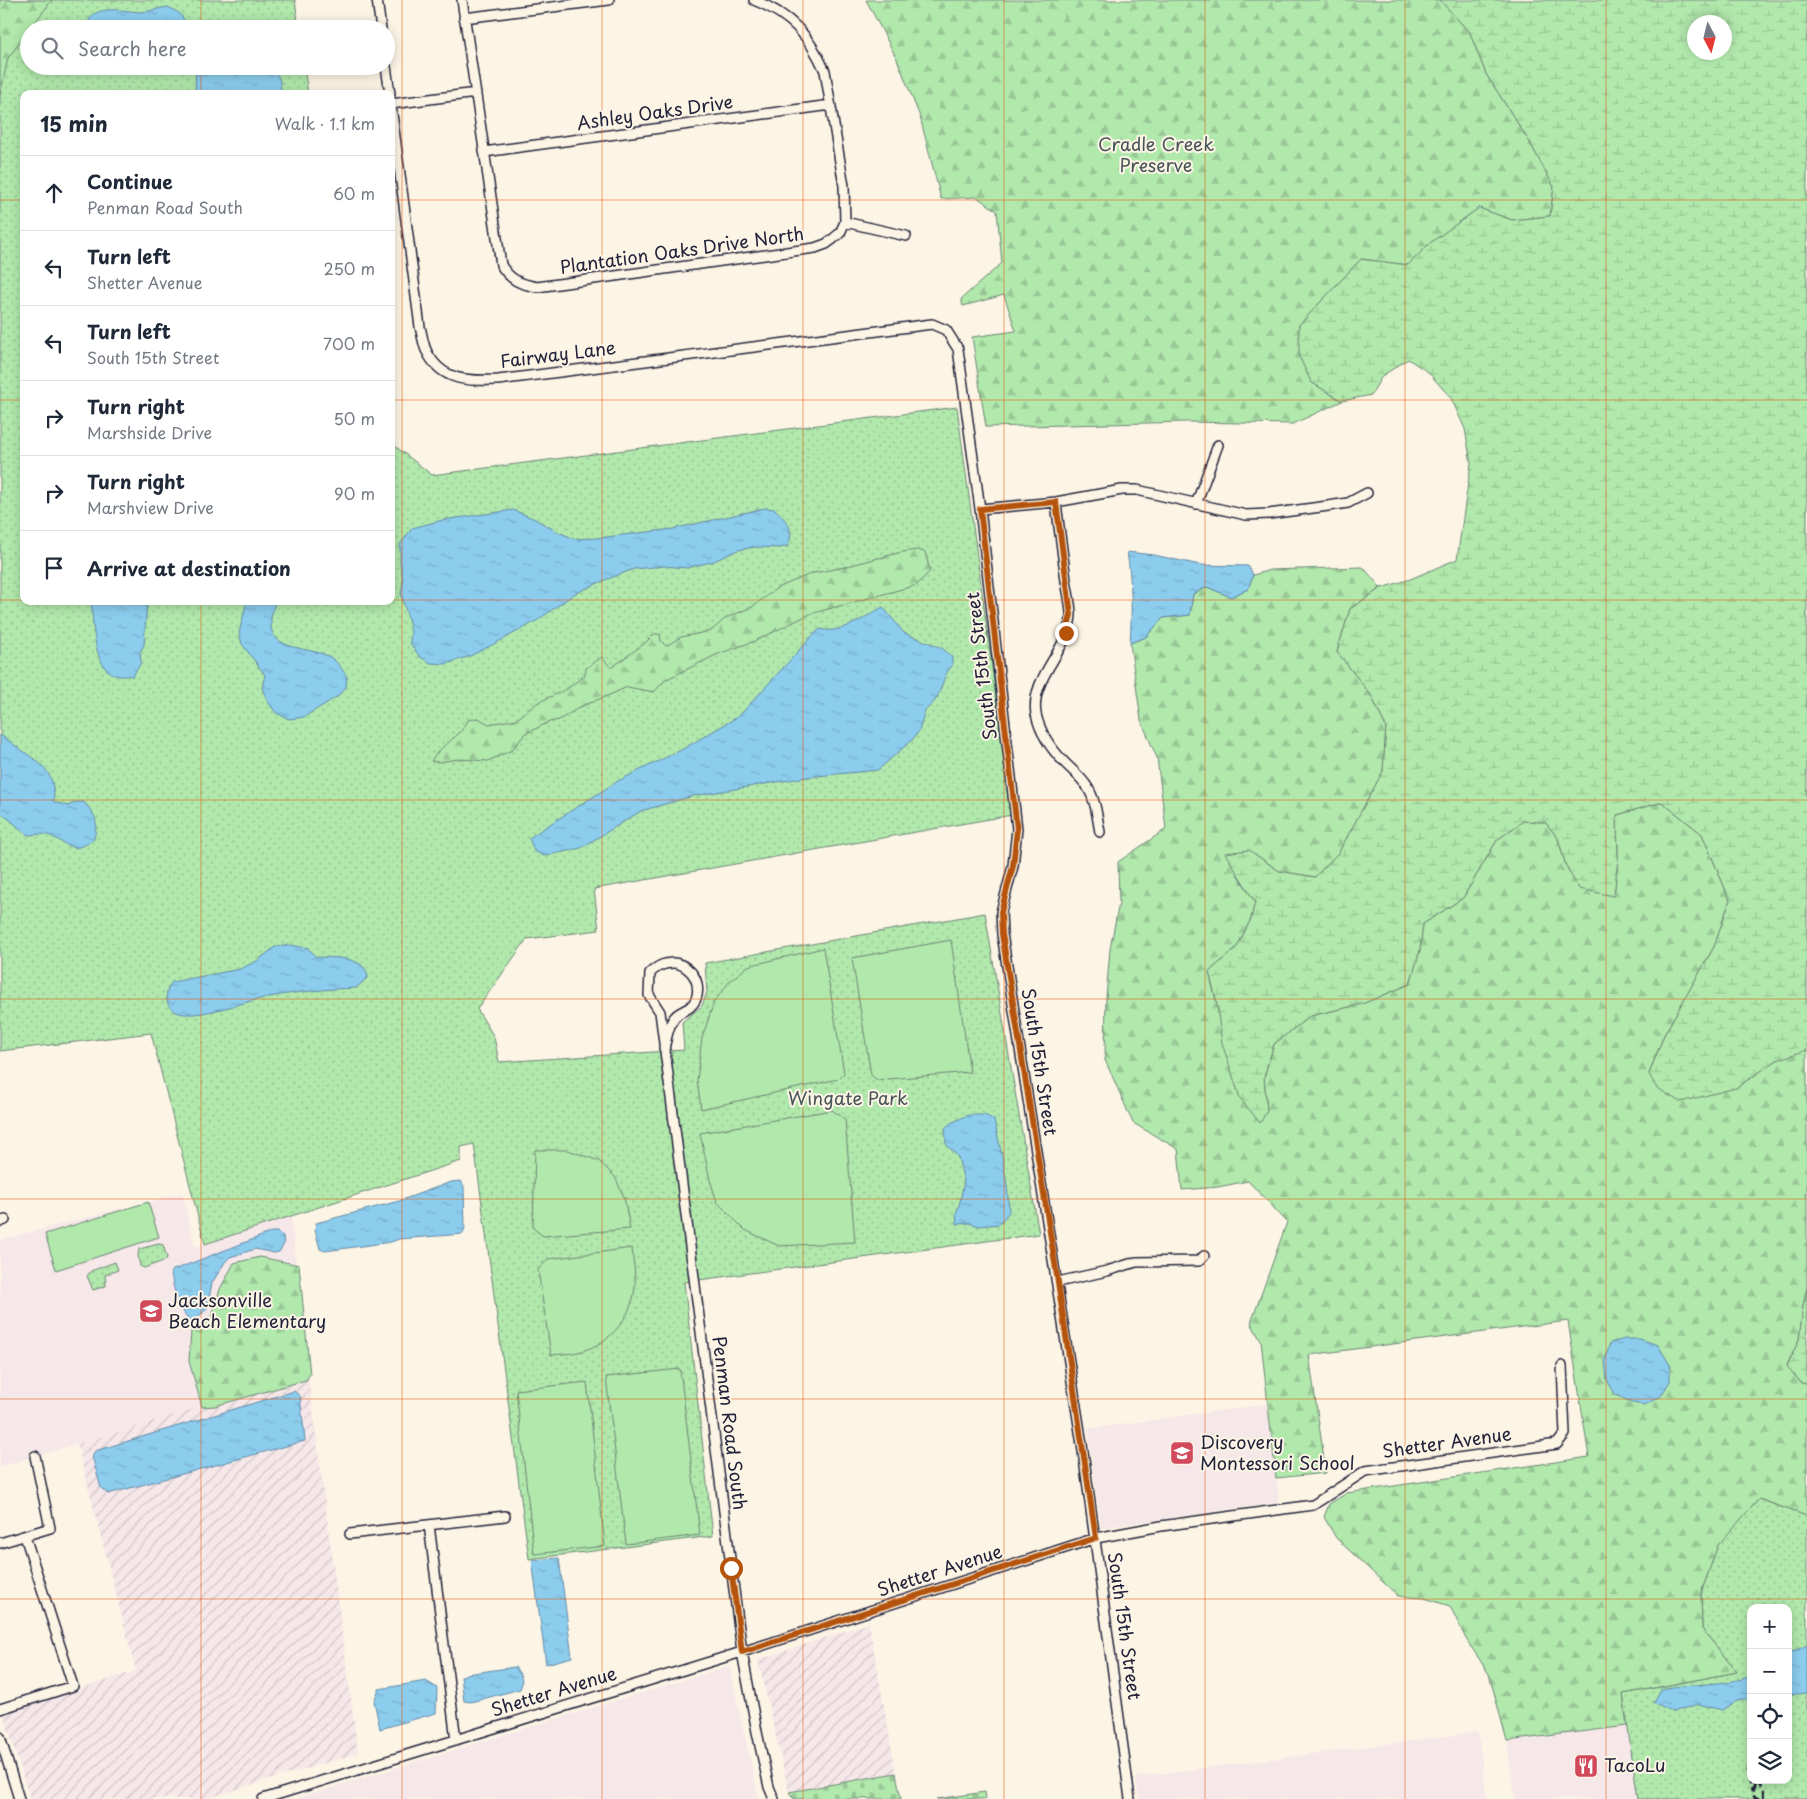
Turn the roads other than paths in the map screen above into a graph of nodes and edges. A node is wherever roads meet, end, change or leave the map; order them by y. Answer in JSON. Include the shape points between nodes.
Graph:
{"nodes":[{"id":1,"x":377,"y":0,"type":"edge"},
{"id":2,"x":462,"y":0,"type":"edge"},
{"id":3,"x":603,"y":0,"type":"edge"},
{"id":4,"x":754,"y":0,"type":"edge"},
{"id":5,"x":464,"y":18,"type":"junction"},
{"id":6,"x":380,"y":20,"type":"edge"},
{"id":7,"x":387,"y":75,"type":"edge"},
{"id":8,"x":389,"y":90,"type":"edge"},
{"id":9,"x":476,"y":93,"type":"junction"},
{"id":10,"x":395,"y":104,"type":"edge"},
{"id":11,"x":831,"y":105,"type":"junction"},
{"id":12,"x":395,"y":136,"type":"edge"},
{"id":13,"x":484,"y":152,"type":"junction"},
{"id":14,"x":846,"y":222,"type":"junction"},
{"id":15,"x":906,"y":236,"type":"dead end"},
{"id":16,"x":948,"y":331,"type":"joint"},
{"id":17,"x":1218,"y":445,"type":"dead end"},
{"id":18,"x":1366,"y":493,"type":"dead end"},
{"id":19,"x":1056,"y":502,"type":"junction"},
{"id":20,"x":1196,"y":504,"type":"junction"},
{"id":21,"x":980,"y":509,"type":"junction"},
{"id":22,"x":1100,"y":832,"type":"dead end"},
{"id":23,"x":653,"y":1004,"type":"junction"},
{"id":24,"x":680,"y":1012,"type":"junction"},
{"id":25,"x":664,"y":1048,"type":"junction"},
{"id":26,"x":1204,"y":1256,"type":"dead end"},
{"id":27,"x":1058,"y":1282,"type":"junction"},
{"id":28,"x":1562,"y":1366,"type":"dead end"},
{"id":29,"x":35,"y":1456,"type":"dead end"},
{"id":30,"x":505,"y":1516,"type":"dead end"},
{"id":31,"x":429,"y":1525,"type":"junction"},
{"id":32,"x":350,"y":1534,"type":"dead end"},
{"id":33,"x":25,"y":1536,"type":"junction"},
{"id":34,"x":1096,"y":1538,"type":"junction"},
{"id":35,"x":0,"y":1544,"type":"edge"},
{"id":36,"x":742,"y":1652,"type":"junction"},
{"id":37,"x":0,"y":1709,"type":"edge"},
{"id":38,"x":0,"y":1737,"type":"edge"},
{"id":39,"x":456,"y":1740,"type":"junction"},
{"id":40,"x":283,"y":1796,"type":"edge"},
{"id":41,"x":19,"y":1799,"type":"edge"},
{"id":42,"x":263,"y":1799,"type":"edge"},
{"id":43,"x":774,"y":1799,"type":"edge"},
{"id":44,"x":1130,"y":1799,"type":"edge"}],
"edges":[{"from":1,"to":6,"type":"street"},
{"from":2,"to":5,"type":"street"},
{"from":3,"to":5,"type":"street"},
{"from":4,"to":11,"type":"street","via":[[792,22],[817,54],[825,71]]},
{"from":5,"to":9,"type":"street"},
{"from":7,"to":8,"type":"street"},
{"from":9,"to":10,"type":"street"},
{"from":9,"to":13,"type":"street"},
{"from":11,"to":13,"type":"street","name":"Ashley Oaks Drive"},
{"from":11,"to":14,"type":"street","via":[[844,186]]},
{"from":12,"to":16,"type":"street","name":"Fairway Lane","via":[[420,327],[426,349],[436,367],[452,377],[498,380],[932,324]]},
{"from":13,"to":14,"type":"street","name":"Plantation Oaks Drive North","via":[[501,265],[514,281],[537,287],[815,248],[833,239]]},
{"from":14,"to":15,"type":"street"},
{"from":16,"to":21,"type":"street","name":"South 15th Street","via":[[958,349]]},
{"from":17,"to":20,"type":"street"},
{"from":18,"to":20,"type":"street","via":[[1348,503],[1269,514],[1246,515]]},
{"from":19,"to":20,"type":"street","via":[[1137,490]]},
{"from":19,"to":21,"type":"street"},
{"from":19,"to":22,"type":"street","via":[[1071,615],[1062,645],[1038,689],[1036,715],[1043,735],[1088,788]]},
{"from":21,"to":27,"type":"street","name":"South 15th Street","via":[[1017,829],[1013,866],[1001,912],[1002,934]]},
{"from":23,"to":24,"type":"street","via":[[662,1010]]},
{"from":23,"to":24,"type":"street","name":"Penman Road South","via":[[649,996],[650,973],[663,963],[679,963],[695,977],[698,989],[696,1000]]},
{"from":23,"to":25,"type":"street","name":"Penman Road South","via":[[660,1012]]},
{"from":24,"to":25,"type":"street","name":"Penman Road South","via":[[670,1024]]},
{"from":25,"to":36,"type":"street","name":"Penman Road South"},
{"from":26,"to":27,"type":"street","via":[[1199,1261],[1136,1262]]},
{"from":27,"to":34,"type":"street","name":"South 15th Street"},
{"from":28,"to":34,"type":"street","name":"Shetter Avenue","via":[[1565,1434],[1557,1444],[1365,1471],[1313,1505]]},
{"from":29,"to":33,"type":"street","via":[[50,1528]]},
{"from":30,"to":31,"type":"street"},
{"from":31,"to":32,"type":"street"},
{"from":31,"to":39,"type":"street"},
{"from":33,"to":35,"type":"street"},
{"from":33,"to":37,"type":"street","via":[[72,1686]]},
{"from":34,"to":36,"type":"street","name":"Shetter Avenue"},
{"from":34,"to":44,"type":"street","name":"South 15th Street"},
{"from":36,"to":39,"type":"street","name":"Shetter Avenue"},
{"from":36,"to":43,"type":"street","name":"Penman Road South"},
{"from":38,"to":41,"type":"street"},
{"from":39,"to":40,"type":"street","name":"Shetter Avenue"},
{"from":40,"to":42,"type":"street","name":"Shetter Avenue"}]}
